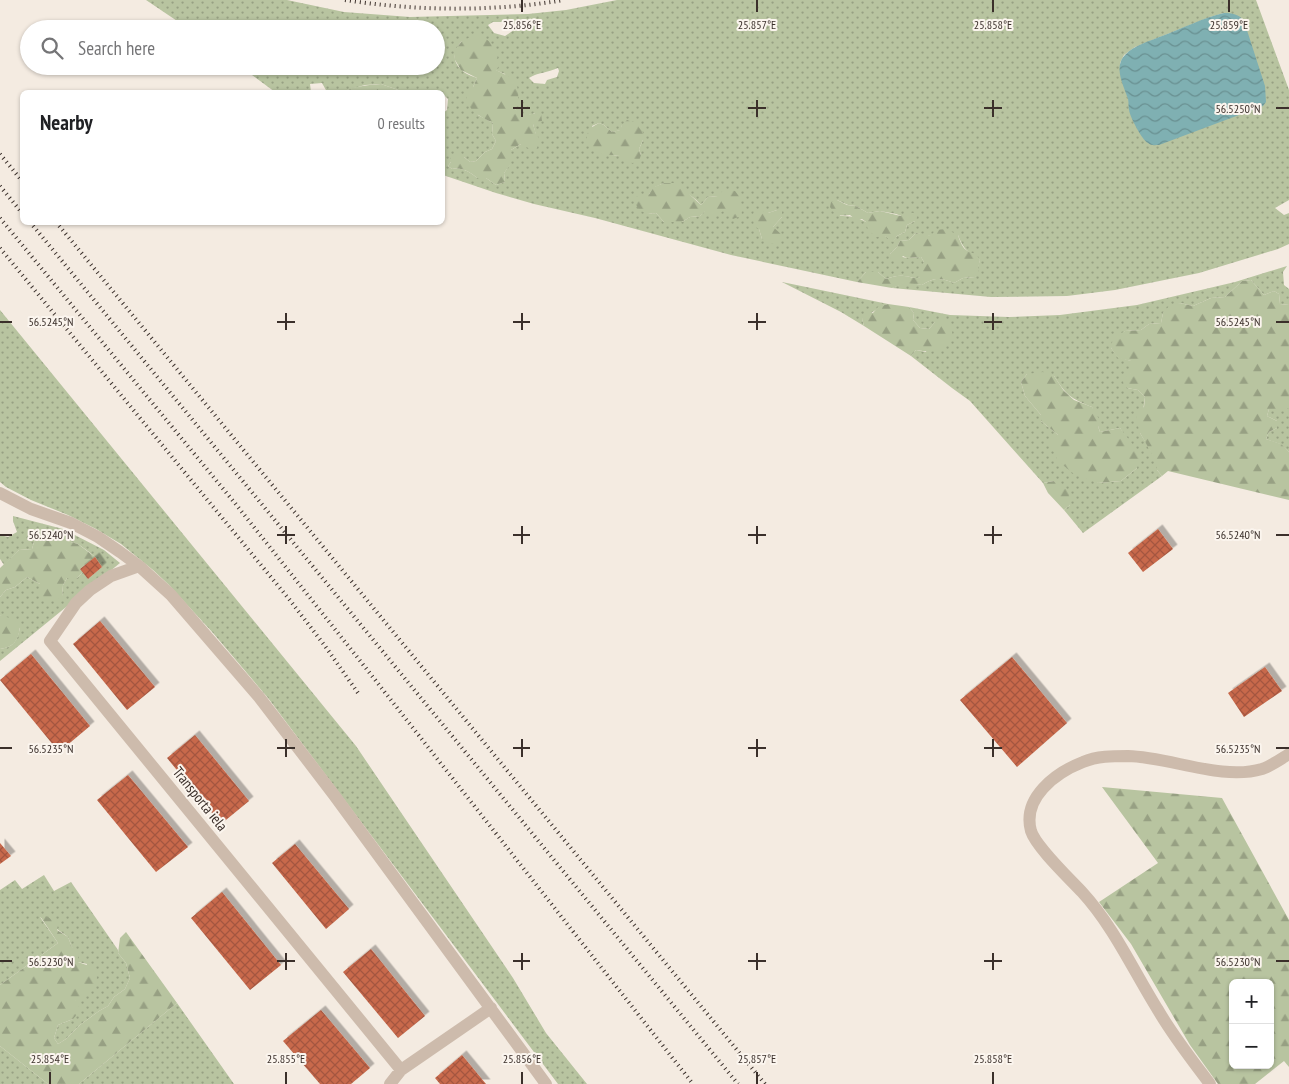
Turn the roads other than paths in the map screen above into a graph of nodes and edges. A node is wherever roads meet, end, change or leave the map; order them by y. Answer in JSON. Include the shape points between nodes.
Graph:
{"nodes":[{"id":1,"x":0,"y":493,"type":"edge"},
{"id":2,"x":139,"y":566,"type":"junction"},
{"id":3,"x":1289,"y":754,"type":"edge"},
{"id":4,"x":491,"y":1008,"type":"junction"},
{"id":5,"x":401,"y":1070,"type":"junction"},
{"id":6,"x":390,"y":1084,"type":"edge"},
{"id":7,"x":546,"y":1084,"type":"edge"},
{"id":8,"x":1210,"y":1084,"type":"edge"}],
"edges":[{"from":1,"to":2,"type":"street","via":[[98,537]]},
{"from":2,"to":4,"type":"street","via":[[170,595],[259,697]]},
{"from":2,"to":5,"type":"street","name":"Transporta iela","via":[[111,576],[90,590],[76,603],[50,641]]},
{"from":3,"to":8,"type":"street","via":[[1263,769],[1239,772],[1203,769],[1156,758],[1106,756],[1084,761],[1056,776],[1032,803],[1032,832],[1039,845],[1104,918],[1173,1035]]},
{"from":4,"to":5,"type":"street"},
{"from":4,"to":7,"type":"street"},
{"from":5,"to":6,"type":"street"}]}
